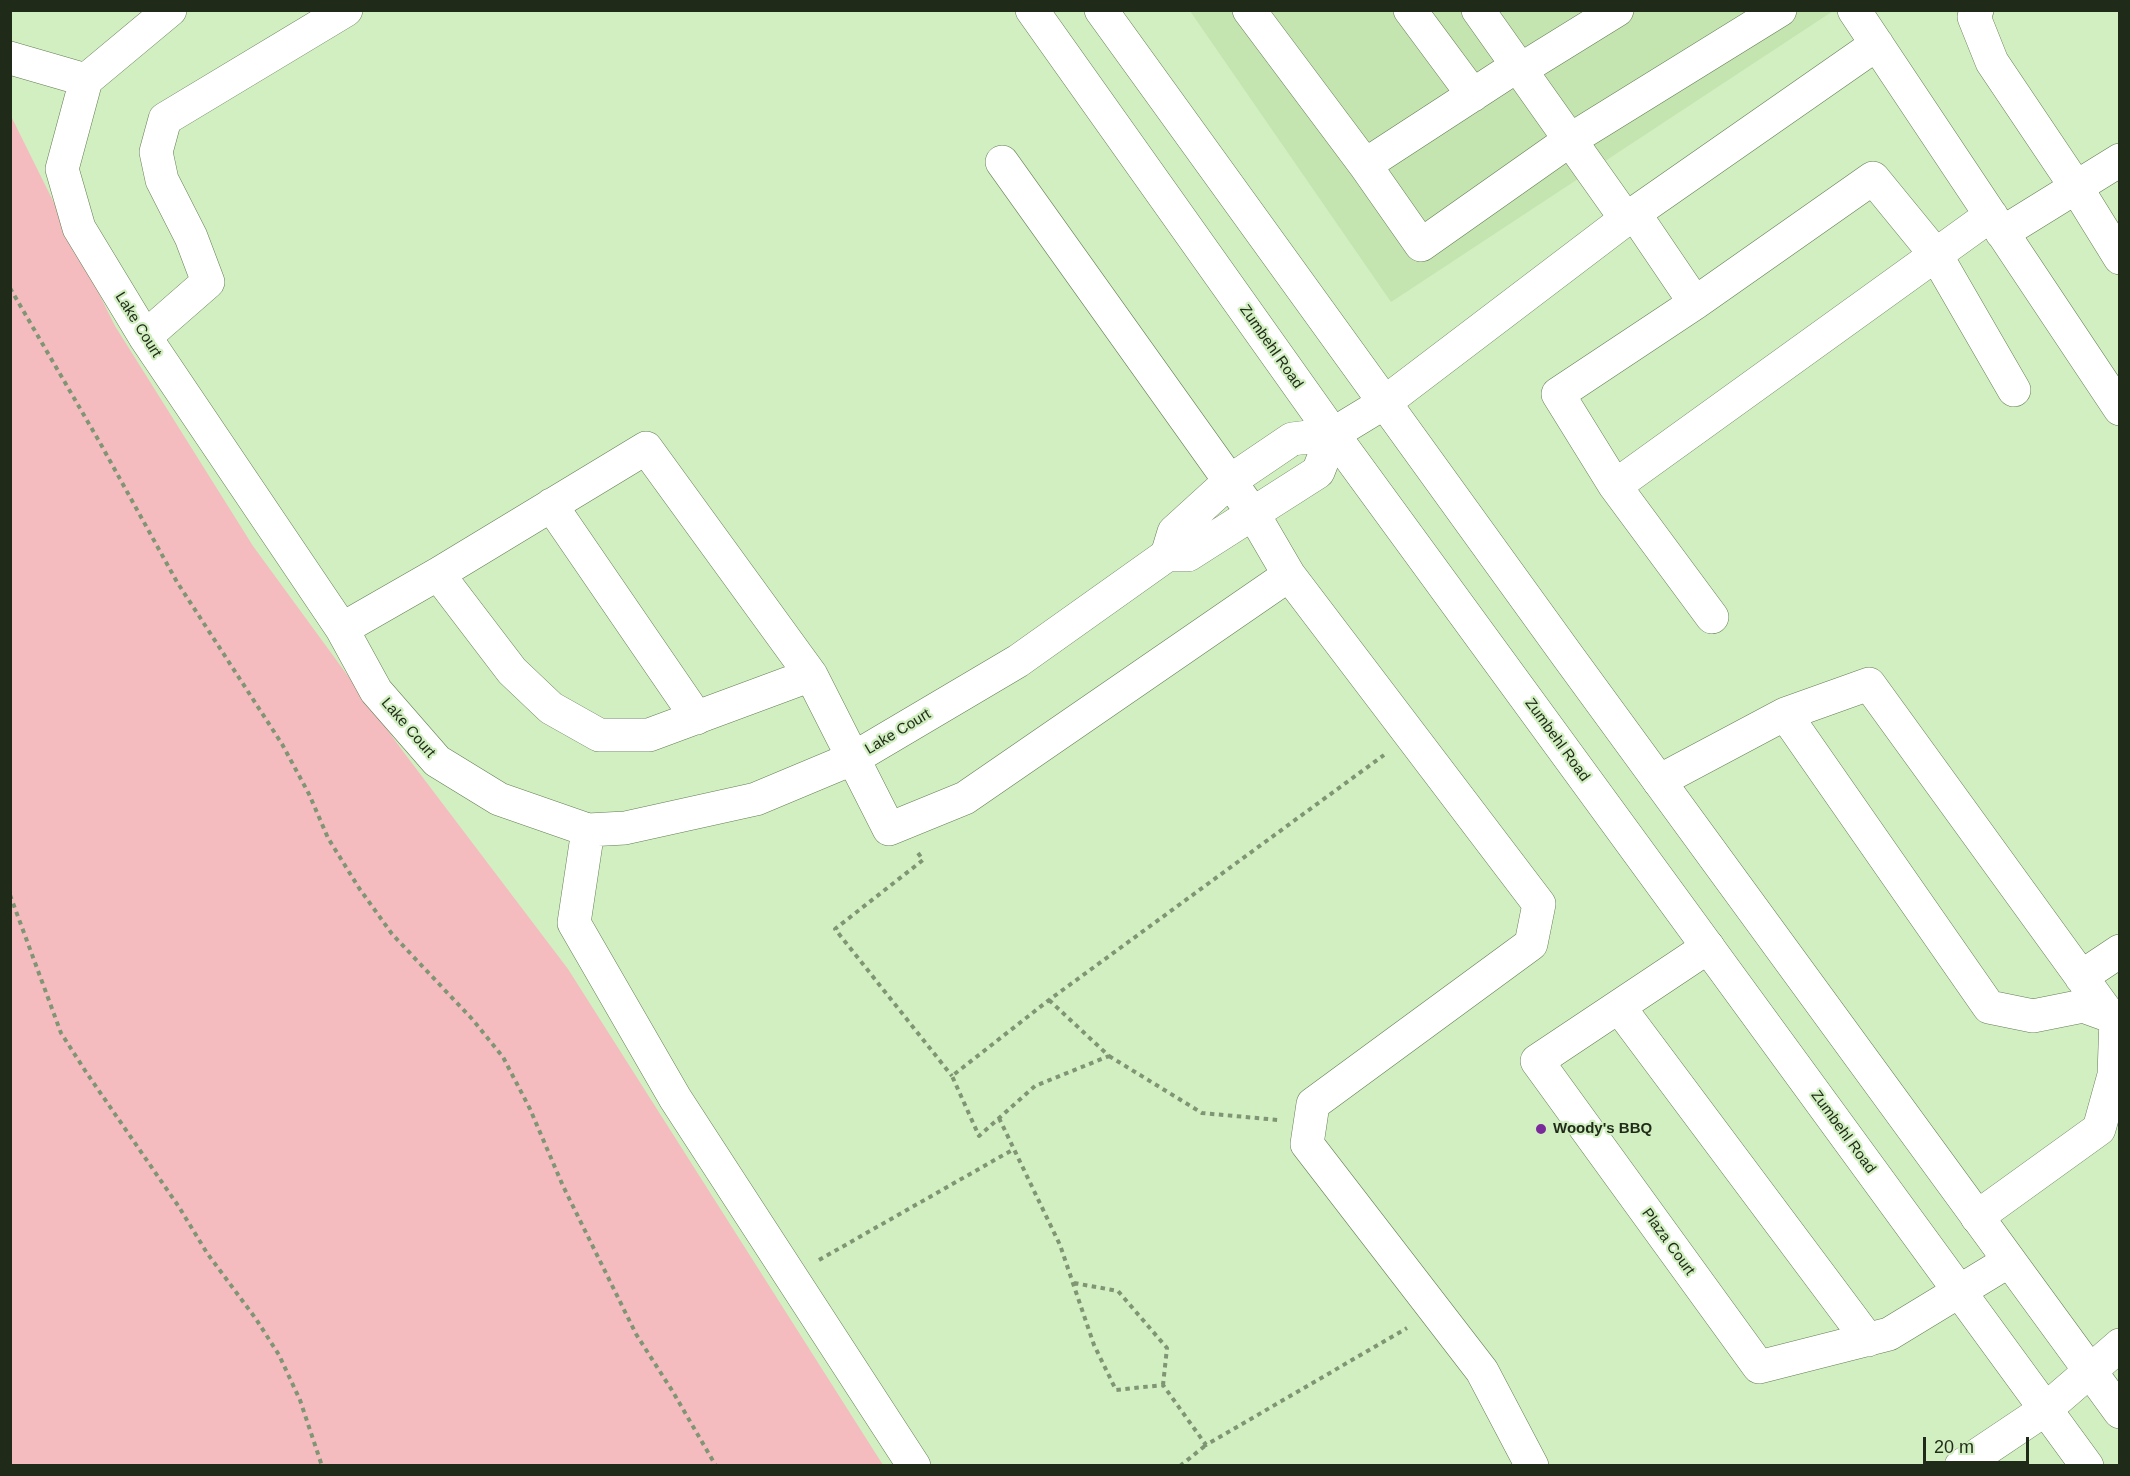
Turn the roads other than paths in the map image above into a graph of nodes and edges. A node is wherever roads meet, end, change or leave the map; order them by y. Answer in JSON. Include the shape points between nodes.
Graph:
{"nodes":[{"id":1,"x":170,"y":10,"type":"edge"},
{"id":2,"x":346,"y":10,"type":"edge"},
{"id":3,"x":1032,"y":10,"type":"edge"},
{"id":4,"x":1101,"y":10,"type":"edge"},
{"id":5,"x":1249,"y":10,"type":"edge"},
{"id":6,"x":1410,"y":10,"type":"edge"},
{"id":7,"x":1478,"y":10,"type":"edge"},
{"id":8,"x":1617,"y":10,"type":"edge"},
{"id":9,"x":1780,"y":10,"type":"edge"},
{"id":10,"x":1854,"y":10,"type":"edge"},
{"id":11,"x":1977,"y":10,"type":"edge"},
{"id":12,"x":1877,"y":44,"type":"junction"},
{"id":13,"x":10,"y":58,"type":"edge"},
{"id":14,"x":1519,"y":68,"type":"junction"},
{"id":15,"x":86,"y":80,"type":"junction"},
{"id":16,"x":1473,"y":95,"type":"junction"},
{"id":17,"x":1570,"y":140,"type":"junction"},
{"id":18,"x":2120,"y":160,"type":"edge"},
{"id":19,"x":1002,"y":162,"type":"dead end"},
{"id":20,"x":1365,"y":165,"type":"junction"},
{"id":21,"x":2076,"y":187,"type":"junction"},
{"id":22,"x":1630,"y":216,"type":"junction"},
{"id":23,"x":1996,"y":224,"type":"junction"},
{"id":24,"x":1936,"y":255,"type":"junction"},
{"id":25,"x":2120,"y":258,"type":"edge"},
{"id":26,"x":1695,"y":303,"type":"junction"},
{"id":27,"x":145,"y":337,"type":"junction"},
{"id":28,"x":2014,"y":390,"type":"dead end"},
{"id":29,"x":1384,"y":403,"type":"junction"},
{"id":30,"x":2120,"y":409,"type":"edge"},
{"id":31,"x":1333,"y":434,"type":"junction"},
{"id":32,"x":1230,"y":481,"type":"junction"},
{"id":33,"x":1615,"y":486,"type":"junction"},
{"id":34,"x":551,"y":505,"type":"junction"},
{"id":35,"x":1254,"y":515,"type":"junction"},
{"id":36,"x":1167,"y":555,"type":"junction"},
{"id":37,"x":438,"y":574,"type":"junction"},
{"id":38,"x":1289,"y":575,"type":"junction"},
{"id":39,"x":1712,"y":617,"type":"dead end"},
{"id":40,"x":342,"y":629,"type":"junction"},
{"id":41,"x":811,"y":675,"type":"junction"},
{"id":42,"x":1785,"y":714,"type":"junction"},
{"id":43,"x":697,"y":718,"type":"junction"},
{"id":44,"x":854,"y":758,"type":"junction"},
{"id":45,"x":1659,"y":781,"type":"junction"},
{"id":46,"x":588,"y":830,"type":"junction"},
{"id":47,"x":1708,"y":947,"type":"junction"},
{"id":48,"x":2120,"y":951,"type":"edge"},
{"id":49,"x":2081,"y":977,"type":"junction"},
{"id":50,"x":1619,"y":1007,"type":"junction"},
{"id":51,"x":2109,"y":1016,"type":"junction"},
{"id":52,"x":2117,"y":1064,"type":"edge"},
{"id":53,"x":1977,"y":1217,"type":"junction"},
{"id":54,"x":2009,"y":1261,"type":"junction"},
{"id":55,"x":1959,"y":1291,"type":"junction"},
{"id":56,"x":1868,"y":1340,"type":"junction"},
{"id":57,"x":2120,"y":1345,"type":"edge"},
{"id":58,"x":2089,"y":1371,"type":"junction"},
{"id":59,"x":2046,"y":1409,"type":"junction"},
{"id":60,"x":2120,"y":1412,"type":"edge"},
{"id":61,"x":914,"y":1466,"type":"edge"},
{"id":62,"x":1532,"y":1466,"type":"edge"},
{"id":63,"x":1961,"y":1466,"type":"edge"},
{"id":64,"x":2087,"y":1466,"type":"edge"}],
"edges":[{"from":1,"to":15,"type":"main road"},
{"from":2,"to":27,"type":"main road","via":[[165,119],[156,152],[162,180],[191,237],[208,282]]},
{"from":3,"to":31,"type":"main road","name":"Zumbehl Road"},
{"from":4,"to":29,"type":"main road"},
{"from":5,"to":20,"type":"main road"},
{"from":6,"to":16,"type":"main road"},
{"from":7,"to":14,"type":"main road"},
{"from":8,"to":14,"type":"main road"},
{"from":9,"to":17,"type":"main road"},
{"from":10,"to":12,"type":"main road"},
{"from":11,"to":21,"type":"main road","via":[[1974,17],[1992,62]]},
{"from":12,"to":22,"type":"main road"},
{"from":12,"to":23,"type":"main road"},
{"from":13,"to":15,"type":"main road"},
{"from":14,"to":16,"type":"main road"},
{"from":14,"to":17,"type":"main road"},
{"from":15,"to":27,"type":"main road","name":"Lake Court","via":[[62,170],[79,228]]},
{"from":16,"to":20,"type":"main road"},
{"from":17,"to":20,"type":"main road","via":[[1421,245]]},
{"from":17,"to":22,"type":"main road"},
{"from":18,"to":21,"type":"main road"},
{"from":19,"to":32,"type":"main road"},
{"from":21,"to":23,"type":"main road"},
{"from":21,"to":25,"type":"main road"},
{"from":22,"to":26,"type":"main road"},
{"from":22,"to":29,"type":"main road"},
{"from":23,"to":24,"type":"main road"},
{"from":23,"to":30,"type":"main road"},
{"from":24,"to":26,"type":"main road","via":[[1874,178]]},
{"from":24,"to":28,"type":"main road"},
{"from":24,"to":33,"type":"main road"},
{"from":26,"to":33,"type":"main road","via":[[1558,394]]},
{"from":27,"to":40,"type":"main road","name":"Lake Court"},
{"from":29,"to":31,"type":"main road"},
{"from":29,"to":45,"type":"main road"},
{"from":31,"to":32,"type":"main road","via":[[1292,439]]},
{"from":31,"to":35,"type":"main road","name":"Lake Court","via":[[1318,472]]},
{"from":31,"to":47,"type":"main road","name":"Zumbehl Road"},
{"from":32,"to":35,"type":"main road"},
{"from":32,"to":36,"type":"main road","via":[[1174,532]]},
{"from":33,"to":39,"type":"main road"},
{"from":34,"to":37,"type":"main road"},
{"from":34,"to":41,"type":"main road","via":[[646,448]]},
{"from":34,"to":43,"type":"main road"},
{"from":35,"to":36,"type":"main road","name":"Lake Court","via":[[1188,555]]},
{"from":35,"to":38,"type":"main road"},
{"from":36,"to":44,"type":"main road","name":"Lake Court","via":[[1018,662]]},
{"from":37,"to":40,"type":"main road"},
{"from":37,"to":43,"type":"main road","via":[[512,671],[551,708],[599,735],[649,735]]},
{"from":38,"to":44,"type":"main road","via":[[965,798],[889,829]]},
{"from":38,"to":62,"type":"main road","via":[[1539,904],[1531,944],[1313,1104],[1307,1144],[1482,1371]]},
{"from":40,"to":46,"type":"main road","name":"Lake Court","via":[[376,691],[437,761],[499,800]]},
{"from":41,"to":43,"type":"main road"},
{"from":41,"to":44,"type":"main road"},
{"from":42,"to":45,"type":"main road"},
{"from":42,"to":49,"type":"main road","via":[[1869,684]]},
{"from":42,"to":51,"type":"main road","via":[[1989,1007],[2033,1016],[2083,1006]]},
{"from":44,"to":46,"type":"main road","name":"Lake Court","via":[[756,800],[625,828]]},
{"from":45,"to":53,"type":"main road"},
{"from":46,"to":61,"type":"main road","via":[[574,923],[675,1098]]},
{"from":47,"to":50,"type":"main road","name":"Plaza Court"},
{"from":47,"to":55,"type":"main road","name":"Zumbehl Road"},
{"from":48,"to":49,"type":"main road"},
{"from":49,"to":51,"type":"main road"},
{"from":50,"to":56,"type":"main road"},
{"from":50,"to":56,"type":"main road","name":"Plaza Court","via":[[1537,1061],[1760,1367]]},
{"from":51,"to":52,"type":"main road","via":[[2116,1018]]},
{"from":52,"to":53,"type":"main road","via":[[2099,1129]]},
{"from":53,"to":54,"type":"main road"},
{"from":54,"to":55,"type":"main road","name":"Plaza Court"},
{"from":54,"to":58,"type":"main road"},
{"from":55,"to":56,"type":"main road","name":"Plaza Court","via":[[1889,1334]]},
{"from":55,"to":59,"type":"main road","name":"Zumbehl Road"},
{"from":57,"to":58,"type":"main road"},
{"from":58,"to":59,"type":"main road"},
{"from":58,"to":60,"type":"main road"},
{"from":59,"to":63,"type":"main road"},
{"from":59,"to":64,"type":"main road","name":"Zumbehl Road"}]}
